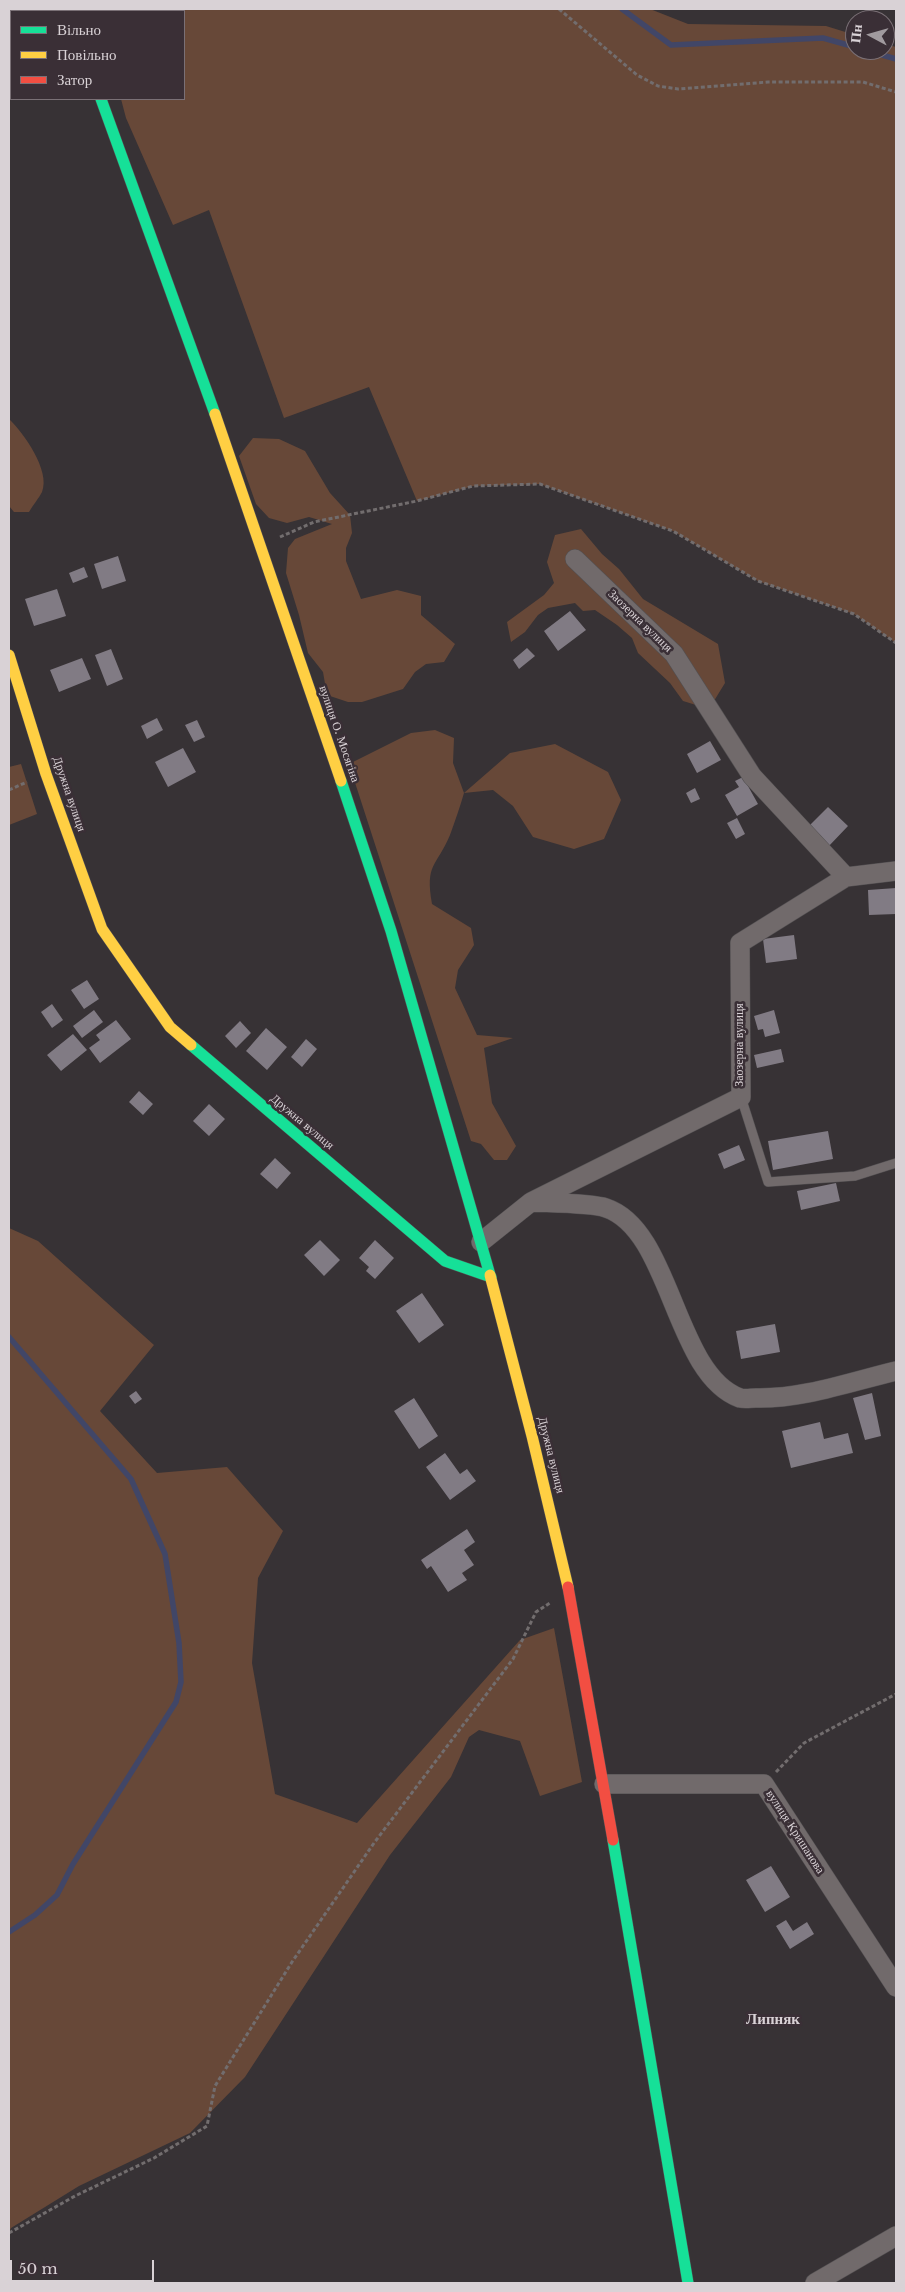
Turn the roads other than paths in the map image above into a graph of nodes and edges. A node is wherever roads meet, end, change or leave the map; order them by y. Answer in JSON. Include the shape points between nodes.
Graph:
{"nodes":[{"id":1,"x":101,"y":100,"type":"edge"},
{"id":2,"x":575,"y":559,"type":"dead end"},
{"id":3,"x":9,"y":655,"type":"edge"},
{"id":4,"x":896,"y":871,"type":"edge"},
{"id":5,"x":846,"y":877,"type":"junction"},
{"id":6,"x":741,"y":1097,"type":"junction"},
{"id":7,"x":896,"y":1162,"type":"edge"},
{"id":8,"x":531,"y":1202,"type":"junction"},
{"id":9,"x":481,"y":1242,"type":"junction"},
{"id":10,"x":490,"y":1277,"type":"junction"},
{"id":11,"x":896,"y":1371,"type":"edge"},
{"id":12,"x":604,"y":1784,"type":"junction"},
{"id":13,"x":896,"y":1987,"type":"edge"},
{"id":14,"x":896,"y":2236,"type":"edge"},
{"id":15,"x":688,"y":2283,"type":"edge"},
{"id":16,"x":815,"y":2283,"type":"edge"}],
"edges":[{"from":1,"to":9,"type":"main road","name":"вулиця О. Мосягіна","via":[[261,545],[391,931]]},
{"from":2,"to":5,"type":"street","name":"Заозерна вулиця","via":[[674,654],[752,776]]},
{"from":3,"to":10,"type":"main road","name":"Дружна вулиця","via":[[46,774],[102,929],[170,1028],[446,1261]]},
{"from":4,"to":5,"type":"street","name":"Заозерна вулиця"},
{"from":5,"to":6,"type":"street","name":"Заозерна вулиця","via":[[740,943]]},
{"from":6,"to":7,"type":"lane","via":[[768,1182],[855,1176]]},
{"from":6,"to":8,"type":"street","name":"Заозерна вулиця"},
{"from":8,"to":9,"type":"street","name":"Заозерна вулиця"},
{"from":8,"to":11,"type":"street","via":[[606,1208],[626,1219],[642,1237],[698,1356],[718,1384],[741,1398],[784,1398]]},
{"from":9,"to":10,"type":"main road","name":"вулиця О. Мосягіна"},
{"from":10,"to":12,"type":"main road","name":"Дружна вулиця","via":[[569,1591]]},
{"from":12,"to":13,"type":"street","name":"вулиця Кришанова","via":[[764,1784]]},
{"from":12,"to":15,"type":"main road","name":"Дружна вулиця"},
{"from":14,"to":16,"type":"street"}]}
